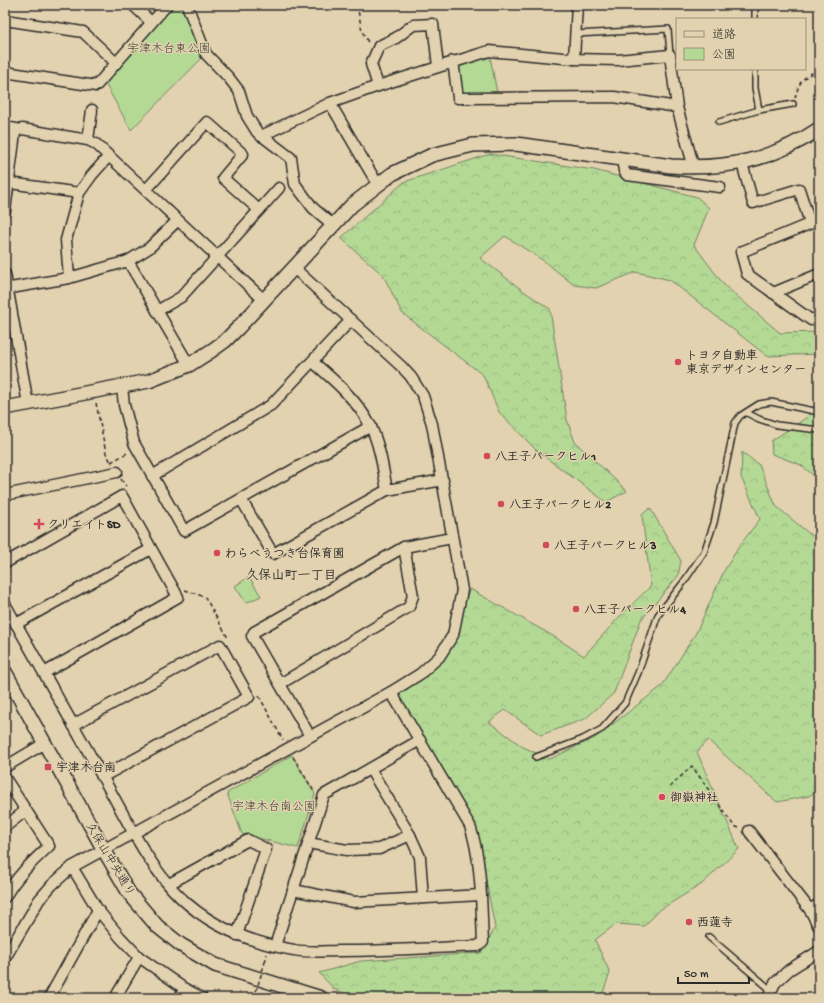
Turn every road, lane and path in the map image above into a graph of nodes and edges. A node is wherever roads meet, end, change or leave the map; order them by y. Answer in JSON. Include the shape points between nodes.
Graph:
{"nodes":[{"id":1,"x":133,"y":5,"type":"edge"},
{"id":2,"x":168,"y":5,"type":"edge"},
{"id":3,"x":187,"y":5,"type":"edge"},
{"id":4,"x":356,"y":5,"type":"edge"},
{"id":5,"x":577,"y":5,"type":"edge"},
{"id":6,"x":755,"y":5,"type":"edge"},
{"id":7,"x":755,"y":18,"type":"edge"},
{"id":8,"x":5,"y":20,"type":"edge"},
{"id":9,"x":151,"y":22,"type":"junction"},
{"id":10,"x":576,"y":34,"type":"junction"},
{"id":11,"x":670,"y":55,"type":"junction"},
{"id":12,"x":374,"y":57,"type":"junction"},
{"id":13,"x":574,"y":59,"type":"junction"},
{"id":14,"x":453,"y":61,"type":"junction"},
{"id":15,"x":116,"y":63,"type":"junction"},
{"id":16,"x":438,"y":66,"type":"junction"},
{"id":17,"x":819,"y":68,"type":"edge"},
{"id":18,"x":755,"y":70,"type":"edge"},
{"id":19,"x":5,"y":72,"type":"edge"},
{"id":20,"x":378,"y":86,"type":"junction"},
{"id":21,"x":330,"y":103,"type":"junction"},
{"id":22,"x":793,"y":104,"type":"joint"},
{"id":23,"x":677,"y":107,"type":"junction"},
{"id":24,"x":92,"y":110,"type":"dead end"},
{"id":25,"x":758,"y":110,"type":"junction"},
{"id":26,"x":719,"y":122,"type":"dead end"},
{"id":27,"x":5,"y":128,"type":"edge"},
{"id":28,"x":819,"y":129,"type":"edge"},
{"id":29,"x":17,"y":130,"type":"junction"},
{"id":30,"x":261,"y":136,"type":"junction"},
{"id":31,"x":88,"y":140,"type":"junction"},
{"id":32,"x":110,"y":156,"type":"junction"},
{"id":33,"x":622,"y":159,"type":"junction"},
{"id":34,"x":742,"y":163,"type":"junction"},
{"id":35,"x":694,"y":168,"type":"junction"},
{"id":36,"x":10,"y":183,"type":"junction"},
{"id":37,"x":378,"y":185,"type":"junction"},
{"id":38,"x":720,"y":187,"type":"dead end"},
{"id":39,"x":279,"y":188,"type":"dead end"},
{"id":40,"x":146,"y":190,"type":"junction"},
{"id":41,"x":79,"y":194,"type":"junction"},
{"id":42,"x":259,"y":210,"type":"junction"},
{"id":43,"x":5,"y":211,"type":"edge"},
{"id":44,"x":178,"y":220,"type":"junction"},
{"id":45,"x":814,"y":221,"type":"edge"},
{"id":46,"x":333,"y":226,"type":"junction"},
{"id":47,"x":217,"y":257,"type":"junction"},
{"id":48,"x":128,"y":261,"type":"junction"},
{"id":49,"x":294,"y":268,"type":"junction"},
{"id":50,"x":5,"y":274,"type":"edge"},
{"id":51,"x":819,"y":274,"type":"edge"},
{"id":52,"x":69,"y":278,"type":"junction"},
{"id":53,"x":6,"y":289,"type":"edge"},
{"id":54,"x":774,"y":293,"type":"junction"},
{"id":55,"x":264,"y":300,"type":"junction"},
{"id":56,"x":157,"y":311,"type":"junction"},
{"id":57,"x":819,"y":317,"type":"edge"},
{"id":58,"x":351,"y":320,"type":"junction"},
{"id":59,"x":313,"y":362,"type":"junction"},
{"id":60,"x":188,"y":365,"type":"junction"},
{"id":61,"x":122,"y":387,"type":"junction"},
{"id":62,"x":28,"y":404,"type":"junction"},
{"id":63,"x":5,"y":408,"type":"edge"},
{"id":64,"x":819,"y":412,"type":"edge"},
{"id":65,"x":747,"y":413,"type":"junction"},
{"id":66,"x":371,"y":426,"type":"junction"},
{"id":67,"x":819,"y":430,"type":"edge"},
{"id":68,"x":137,"y":448,"type":"junction"},
{"id":69,"x":111,"y":462,"type":"dead end"},
{"id":70,"x":117,"y":472,"type":"dead end"},
{"id":71,"x":152,"y":476,"type":"junction"},
{"id":72,"x":443,"y":480,"type":"junction"},
{"id":73,"x":387,"y":490,"type":"junction"},
{"id":74,"x":5,"y":495,"type":"edge"},
{"id":75,"x":241,"y":499,"type":"junction"},
{"id":76,"x":452,"y":538,"type":"junction"},
{"id":77,"x":404,"y":547,"type":"junction"},
{"id":78,"x":151,"y":549,"type":"junction"},
{"id":79,"x":5,"y":563,"type":"edge"},
{"id":80,"x":5,"y":604,"type":"edge"},
{"id":81,"x":16,"y":624,"type":"junction"},
{"id":82,"x":5,"y":672,"type":"edge"},
{"id":83,"x":44,"y":673,"type":"junction"},
{"id":84,"x":280,"y":684,"type":"junction"},
{"id":85,"x":391,"y":692,"type":"junction"},
{"id":86,"x":73,"y":725,"type":"junction"},
{"id":87,"x":310,"y":736,"type":"junction"},
{"id":88,"x":420,"y":740,"type":"junction"},
{"id":89,"x":45,"y":743,"type":"junction"},
{"id":90,"x":536,"y":757,"type":"dead end"},
{"id":91,"x":5,"y":767,"type":"edge"},
{"id":92,"x":370,"y":769,"type":"junction"},
{"id":93,"x":102,"y":777,"type":"junction"},
{"id":94,"x":5,"y":778,"type":"edge"},
{"id":95,"x":670,"y":787,"type":"dead end"},
{"id":96,"x":25,"y":811,"type":"junction"},
{"id":97,"x":5,"y":827,"type":"edge"},
{"id":98,"x":749,"y":831,"type":"joint"},
{"id":99,"x":134,"y":833,"type":"junction"},
{"id":100,"x":410,"y":835,"type":"junction"},
{"id":101,"x":308,"y":843,"type":"junction"},
{"id":102,"x":104,"y":850,"type":"junction"},
{"id":103,"x":72,"y":867,"type":"junction"},
{"id":104,"x":169,"y":884,"type":"junction"},
{"id":105,"x":293,"y":890,"type":"junction"},
{"id":106,"x":481,"y":895,"type":"junction"},
{"id":107,"x":5,"y":898,"type":"edge"},
{"id":108,"x":424,"y":898,"type":"junction"},
{"id":109,"x":819,"y":904,"type":"edge"},
{"id":110,"x":98,"y":910,"type":"junction"},
{"id":111,"x":810,"y":910,"type":"junction"},
{"id":112,"x":819,"y":927,"type":"edge"},
{"id":113,"x":237,"y":935,"type":"junction"},
{"id":114,"x":709,"y":937,"type":"dead end"},
{"id":115,"x":275,"y":946,"type":"junction"},
{"id":116,"x":819,"y":951,"type":"edge"},
{"id":117,"x":139,"y":956,"type":"junction"},
{"id":118,"x":5,"y":958,"type":"edge"},
{"id":119,"x":265,"y":962,"type":"dead end"},
{"id":120,"x":185,"y":989,"type":"junction"},
{"id":121,"x":769,"y":994,"type":"edge"},
{"id":122,"x":49,"y":998,"type":"edge"},
{"id":123,"x":115,"y":998,"type":"edge"},
{"id":124,"x":179,"y":998,"type":"edge"},
{"id":125,"x":202,"y":998,"type":"edge"},
{"id":126,"x":254,"y":998,"type":"edge"},
{"id":127,"x":321,"y":998,"type":"edge"}],
"edges":[{"from":1,"to":9,"type":"street"},
{"from":2,"to":9,"type":"street"},
{"from":3,"to":30,"type":"street","via":[[206,54],[239,91],[247,116]]},
{"from":4,"to":12,"type":"path","via":[[362,31]]},
{"from":5,"to":10,"type":"street"},
{"from":6,"to":7,"type":"lane"},
{"from":8,"to":15,"type":"street","via":[[83,32]]},
{"from":9,"to":15,"type":"street"},
{"from":10,"to":11,"type":"lane","via":[[668,29]]},
{"from":10,"to":13,"type":"street"},
{"from":11,"to":13,"type":"street","via":[[618,60]]},
{"from":11,"to":23,"type":"street"},
{"from":12,"to":16,"type":"street","via":[[379,46],[396,38],[413,25],[433,24]]},
{"from":12,"to":20,"type":"street","via":[[371,64]]},
{"from":13,"to":14,"type":"street","via":[[489,51]]},
{"from":14,"to":16,"type":"street"},
{"from":14,"to":23,"type":"street","via":[[458,98],[614,97]]},
{"from":15,"to":19,"type":"street","via":[[96,86]]},
{"from":16,"to":20,"type":"street"},
{"from":17,"to":22,"type":"path","via":[[799,84]]},
{"from":18,"to":25,"type":"lane"},
{"from":20,"to":21,"type":"street"},
{"from":21,"to":30,"type":"street"},
{"from":21,"to":37,"type":"street"},
{"from":22,"to":25,"type":"lane"},
{"from":23,"to":35,"type":"street"},
{"from":24,"to":31,"type":"street"},
{"from":25,"to":26,"type":"lane"},
{"from":27,"to":29,"type":"street"},
{"from":28,"to":34,"type":"street","via":[[782,150]]},
{"from":29,"to":31,"type":"street"},
{"from":29,"to":36,"type":"street"},
{"from":30,"to":46,"type":"street","via":[[291,158],[295,184],[313,208]]},
{"from":31,"to":32,"type":"street"},
{"from":32,"to":40,"type":"street"},
{"from":32,"to":41,"type":"street"},
{"from":33,"to":35,"type":"street"},
{"from":33,"to":37,"type":"street","via":[[530,145],[481,144],[432,155],[392,174]]},
{"from":33,"to":38,"type":"street","via":[[627,175]]},
{"from":34,"to":35,"type":"street"},
{"from":34,"to":45,"type":"street","via":[[753,203],[799,189]]},
{"from":36,"to":41,"type":"street"},
{"from":36,"to":43,"type":"street"},
{"from":37,"to":46,"type":"street","via":[[352,205]]},
{"from":39,"to":42,"type":"street"},
{"from":40,"to":42,"type":"street","via":[[207,122],[243,154],[223,178]]},
{"from":40,"to":44,"type":"street"},
{"from":41,"to":52,"type":"street","via":[[66,240]]},
{"from":42,"to":47,"type":"street"},
{"from":44,"to":47,"type":"street"},
{"from":44,"to":48,"type":"street","via":[[149,248]]},
{"from":45,"to":54,"type":"street","via":[[741,252],[747,274]]},
{"from":46,"to":49,"type":"street"},
{"from":47,"to":55,"type":"street"},
{"from":47,"to":56,"type":"street","via":[[180,297]]},
{"from":48,"to":52,"type":"street"},
{"from":48,"to":56,"type":"street"},
{"from":49,"to":55,"type":"street"},
{"from":49,"to":58,"type":"street"},
{"from":50,"to":53,"type":"street"},
{"from":51,"to":54,"type":"street"},
{"from":52,"to":53,"type":"street"},
{"from":53,"to":62,"type":"street"},
{"from":54,"to":57,"type":"street","via":[[811,320]]},
{"from":55,"to":60,"type":"street","via":[[225,341]]},
{"from":56,"to":60,"type":"street"},
{"from":58,"to":59,"type":"street"},
{"from":58,"to":72,"type":"street","via":[[402,367],[423,396],[432,424]]},
{"from":59,"to":66,"type":"street","via":[[360,408]]},
{"from":59,"to":71,"type":"street","via":[[271,406]]},
{"from":60,"to":61,"type":"street","via":[[149,381]]},
{"from":61,"to":62,"type":"street"},
{"from":61,"to":68,"type":"street","via":[[124,405]]},
{"from":62,"to":63,"type":"street"},
{"from":64,"to":65,"type":"lane","via":[[771,402],[759,404]]},
{"from":65,"to":67,"type":"lane","via":[[777,425]]},
{"from":65,"to":90,"type":"lane","via":[[740,416],[735,423],[714,523],[704,552],[658,615],[625,703],[602,729]]},
{"from":66,"to":73,"type":"street","via":[[380,453]]},
{"from":66,"to":75,"type":"street"},
{"from":68,"to":69,"type":"path"},
{"from":68,"to":71,"type":"street"},
{"from":70,"to":74,"type":"street"},
{"from":71,"to":75,"type":"street","via":[[184,531]]},
{"from":72,"to":73,"type":"street"},
{"from":72,"to":76,"type":"street"},
{"from":73,"to":75,"type":"street","via":[[273,554]]},
{"from":76,"to":77,"type":"street"},
{"from":76,"to":85,"type":"street","via":[[462,590],[453,634],[439,657],[420,674]]},
{"from":77,"to":84,"type":"street","via":[[413,596],[409,607]]},
{"from":77,"to":84,"type":"street","via":[[254,632],[252,636]]},
{"from":78,"to":79,"type":"street","via":[[122,496]]},
{"from":78,"to":81,"type":"street"},
{"from":78,"to":83,"type":"street","via":[[178,597]]},
{"from":80,"to":81,"type":"street"},
{"from":81,"to":83,"type":"street"},
{"from":82,"to":89,"type":"street","name":"久保山中央通り"},
{"from":83,"to":86,"type":"street"},
{"from":84,"to":87,"type":"street"},
{"from":85,"to":87,"type":"street"},
{"from":85,"to":88,"type":"street"},
{"from":86,"to":93,"type":"street"},
{"from":86,"to":93,"type":"street","via":[[220,645],[249,697]]},
{"from":87,"to":99,"type":"street"},
{"from":88,"to":92,"type":"street"},
{"from":88,"to":106,"type":"street","via":[[470,826],[475,840]]},
{"from":89,"to":91,"type":"street"},
{"from":89,"to":102,"type":"street","name":"久保山中央通り"},
{"from":92,"to":100,"type":"street"},
{"from":92,"to":101,"type":"street","via":[[324,795]]},
{"from":93,"to":99,"type":"street"},
{"from":94,"to":96,"type":"street"},
{"from":95,"to":98,"type":"path","via":[[692,766],[734,826]]},
{"from":96,"to":97,"type":"street"},
{"from":96,"to":107,"type":"street","via":[[49,846],[10,887]]},
{"from":98,"to":111,"type":"street"},
{"from":99,"to":102,"type":"street"},
{"from":99,"to":104,"type":"street","via":[[157,871]]},
{"from":100,"to":101,"type":"street","via":[[379,849],[347,850]]},
{"from":100,"to":108,"type":"street","via":[[420,857]]},
{"from":101,"to":105,"type":"street"},
{"from":102,"to":103,"type":"street"},
{"from":102,"to":127,"type":"street","name":"久保山中央通り","via":[[129,893],[157,926],[181,945],[215,965]]},
{"from":103,"to":110,"type":"street"},
{"from":103,"to":118,"type":"street","via":[[52,884],[39,900]]},
{"from":104,"to":113,"type":"street","via":[[197,912]]},
{"from":104,"to":113,"type":"street","via":[[248,840],[266,849]]},
{"from":105,"to":108,"type":"street","via":[[354,902]]},
{"from":105,"to":115,"type":"street"},
{"from":106,"to":108,"type":"street"},
{"from":106,"to":115,"type":"street","via":[[483,942],[478,946],[296,951]]},
{"from":109,"to":111,"type":"street"},
{"from":110,"to":117,"type":"street"},
{"from":110,"to":122,"type":"street"},
{"from":111,"to":112,"type":"street"},
{"from":113,"to":115,"type":"street"},
{"from":114,"to":121,"type":"lane"},
{"from":116,"to":121,"type":"street","via":[[789,970],[775,983]]},
{"from":117,"to":120,"type":"street"},
{"from":117,"to":123,"type":"street"},
{"from":119,"to":126,"type":"path","bridge":true},
{"from":120,"to":124,"type":"street"},
{"from":120,"to":125,"type":"street"}]}
